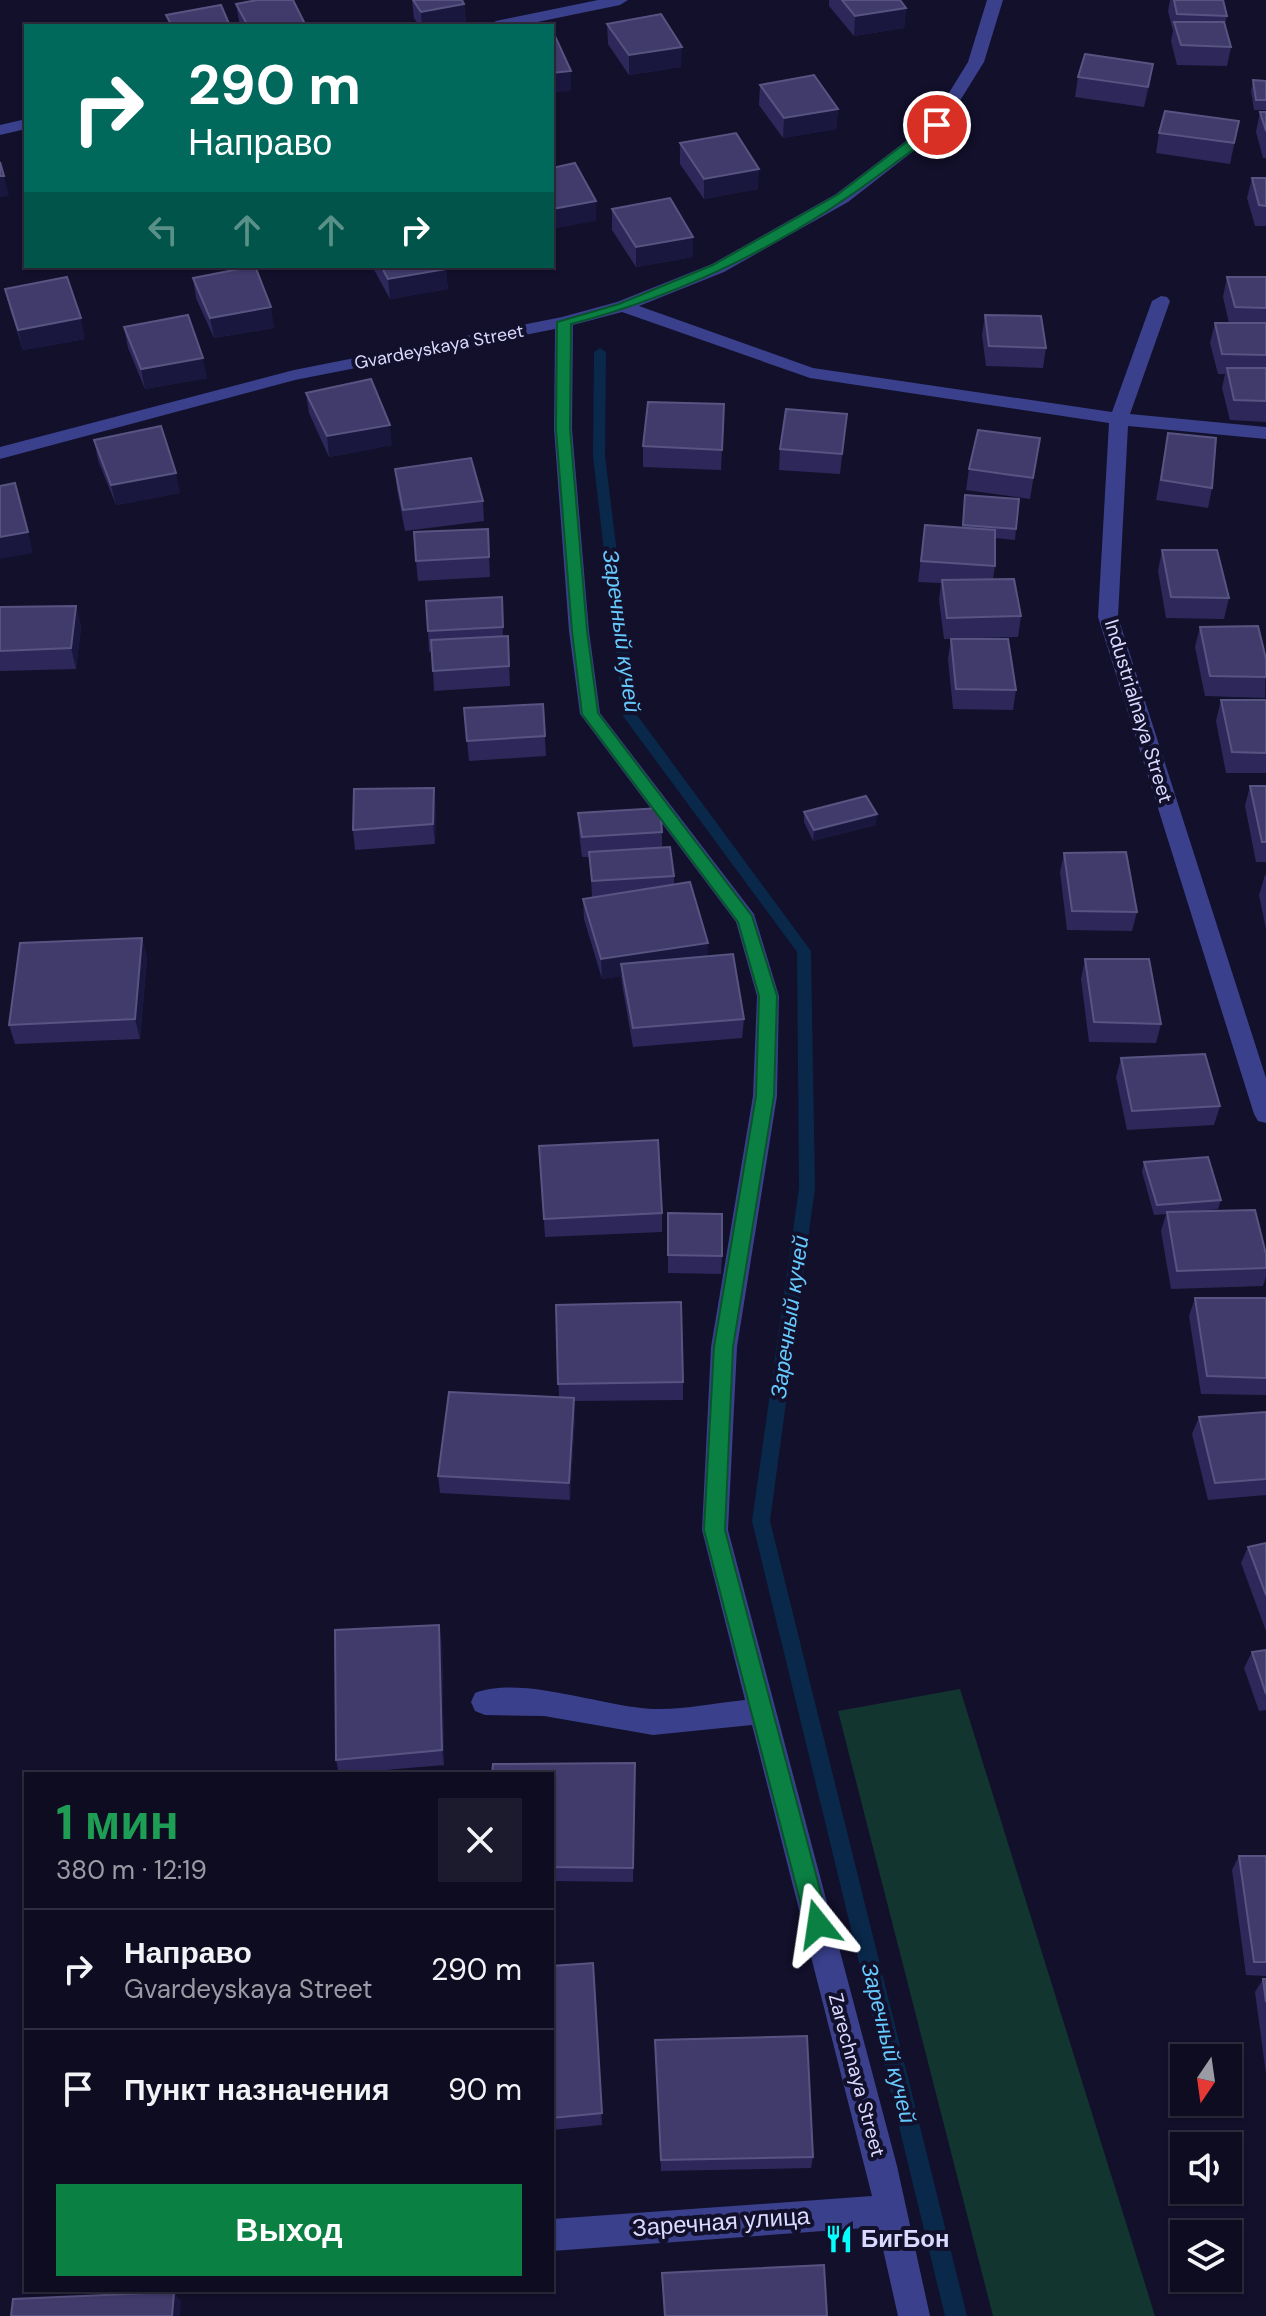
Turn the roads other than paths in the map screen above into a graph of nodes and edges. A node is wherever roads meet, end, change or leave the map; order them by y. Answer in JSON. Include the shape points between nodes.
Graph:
{"nodes":[{"id":1,"x":620,"y":0,"type":"edge"},
{"id":2,"x":995,"y":0,"type":"edge"},
{"id":3,"x":506,"y":24,"type":"edge"},
{"id":4,"x":24,"y":124,"type":"edge"},
{"id":5,"x":0,"y":130,"type":"edge"},
{"id":6,"x":1161,"y":301,"type":"dead end"},
{"id":7,"x":623,"y":306,"type":"junction"},
{"id":8,"x":564,"y":322,"type":"junction"},
{"id":9,"x":1119,"y":419,"type":"junction"},
{"id":10,"x":1266,"y":433,"type":"edge"},
{"id":11,"x":0,"y":453,"type":"edge"},
{"id":12,"x":1266,"y":1114,"type":"edge"},
{"id":13,"x":485,"y":1702,"type":"dead end"},
{"id":14,"x":762,"y":1711,"type":"junction"},
{"id":15,"x":891,"y":2210,"type":"junction"},
{"id":16,"x":554,"y":2235,"type":"edge"},
{"id":17,"x":914,"y":2316,"type":"edge"}],
"edges":[{"from":1,"to":3,"type":"street"},
{"from":2,"to":7,"type":"street","name":"Gvardeyskaya Street","via":[[976,62],[937,125],[842,198],[718,268]]},
{"from":4,"to":5,"type":"street"},
{"from":6,"to":9,"type":"street","name":"Industrialnaya Street"},
{"from":7,"to":8,"type":"street","name":"Gvardeyskaya Street"},
{"from":7,"to":9,"type":"street","via":[[810,373]]},
{"from":8,"to":11,"type":"street","name":"Gvardeyskaya Street","via":[[294,375]]},
{"from":8,"to":14,"type":"street","name":"Zarechnaya Street","via":[[563,429],[590,714],[746,920],[768,996],[765,1096],[724,1347],[715,1530]]},
{"from":9,"to":10,"type":"street"},
{"from":9,"to":12,"type":"street","name":"Industrialnaya Street","via":[[1108,617]]},
{"from":13,"to":14,"type":"street","via":[[544,1703],[653,1722]]},
{"from":14,"to":15,"type":"street","name":"Zarechnaya Street"},
{"from":15,"to":16,"type":"street","name":"Заречная улица"},
{"from":15,"to":17,"type":"street","name":"Zarechnaya Street"}]}
